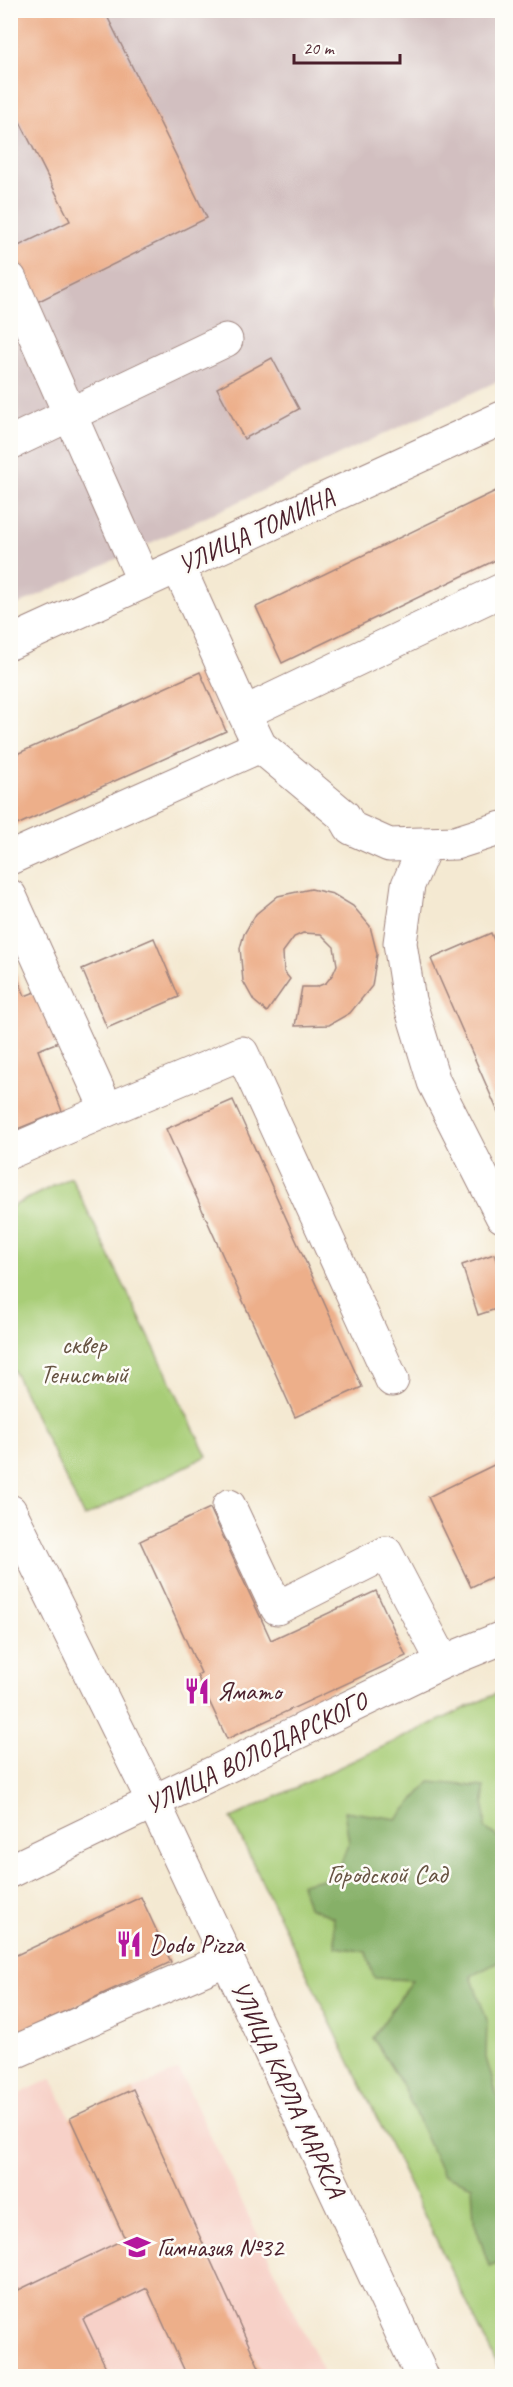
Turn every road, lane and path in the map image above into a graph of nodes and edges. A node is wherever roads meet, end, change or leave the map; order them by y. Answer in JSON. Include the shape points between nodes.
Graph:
{"nodes":[{"id":1,"x":15,"y":299,"type":"edge"},
{"id":2,"x":226,"y":340,"type":"dead end"},
{"id":3,"x":71,"y":416,"type":"junction"},
{"id":4,"x":502,"y":418,"type":"edge"},
{"id":5,"x":10,"y":443,"type":"edge"},
{"id":6,"x":178,"y":566,"type":"junction"},
{"id":7,"x":144,"y":582,"type":"junction"},
{"id":8,"x":502,"y":590,"type":"edge"},
{"id":9,"x":10,"y":643,"type":"edge"},
{"id":10,"x":244,"y":713,"type":"junction"},
{"id":11,"x":260,"y":746,"type":"junction"},
{"id":12,"x":502,"y":828,"type":"edge"},
{"id":13,"x":426,"y":844,"type":"junction"},
{"id":14,"x":10,"y":858,"type":"edge"},
{"id":15,"x":10,"y":896,"type":"edge"},
{"id":16,"x":107,"y":1110,"type":"junction"},
{"id":17,"x":10,"y":1152,"type":"edge"},
{"id":18,"x":502,"y":1216,"type":"edge"},
{"id":19,"x":392,"y":1380,"type":"dead end"},
{"id":20,"x":229,"y":1506,"type":"dead end"},
{"id":21,"x":10,"y":1511,"type":"edge"},
{"id":22,"x":502,"y":1638,"type":"edge"},
{"id":23,"x":443,"y":1662,"type":"junction"},
{"id":24,"x":154,"y":1803,"type":"junction"},
{"id":25,"x":10,"y":1871,"type":"edge"},
{"id":26,"x":227,"y":1959,"type":"junction"},
{"id":27,"x":10,"y":2054,"type":"edge"},
{"id":28,"x":422,"y":2376,"type":"edge"}],
"edges":[{"from":1,"to":3,"type":"street"},
{"from":2,"to":3,"type":"street"},
{"from":3,"to":5,"type":"street"},
{"from":3,"to":7,"type":"street"},
{"from":4,"to":6,"type":"street","name":"УЛИЦА ТОМИНА"},
{"from":6,"to":7,"type":"street","name":"УЛИЦА ТОМИНА"},
{"from":6,"to":10,"type":"street"},
{"from":7,"to":9,"type":"street","name":"УЛИЦА ТОМИНА"},
{"from":8,"to":10,"type":"street"},
{"from":10,"to":11,"type":"street"},
{"from":11,"to":13,"type":"street","via":[[344,816],[351,828],[389,845]]},
{"from":11,"to":14,"type":"street"},
{"from":12,"to":13,"type":"street","via":[[455,843]]},
{"from":13,"to":18,"type":"street","via":[[408,885],[400,943],[409,1000],[434,1082]]},
{"from":15,"to":16,"type":"street"},
{"from":16,"to":17,"type":"street"},
{"from":16,"to":19,"type":"street","via":[[242,1053]]},
{"from":20,"to":23,"type":"street","via":[[277,1608],[386,1553]]},
{"from":21,"to":24,"type":"street","name":"УЛИЦА КАРЛА МАРКСА"},
{"from":22,"to":23,"type":"street","name":"УЛИЦА ВОЛОДАРСКОГО"},
{"from":23,"to":24,"type":"street","name":"УЛИЦА ВОЛОДАРСКОГО"},
{"from":24,"to":25,"type":"street","name":"УЛИЦА ВОЛОДАРСКОГО"},
{"from":24,"to":26,"type":"street","name":"УЛИЦА КАРЛА МАРКСА"},
{"from":26,"to":27,"type":"street"},
{"from":26,"to":28,"type":"street","name":"УЛИЦА КАРЛА МАРКСА"}]}
